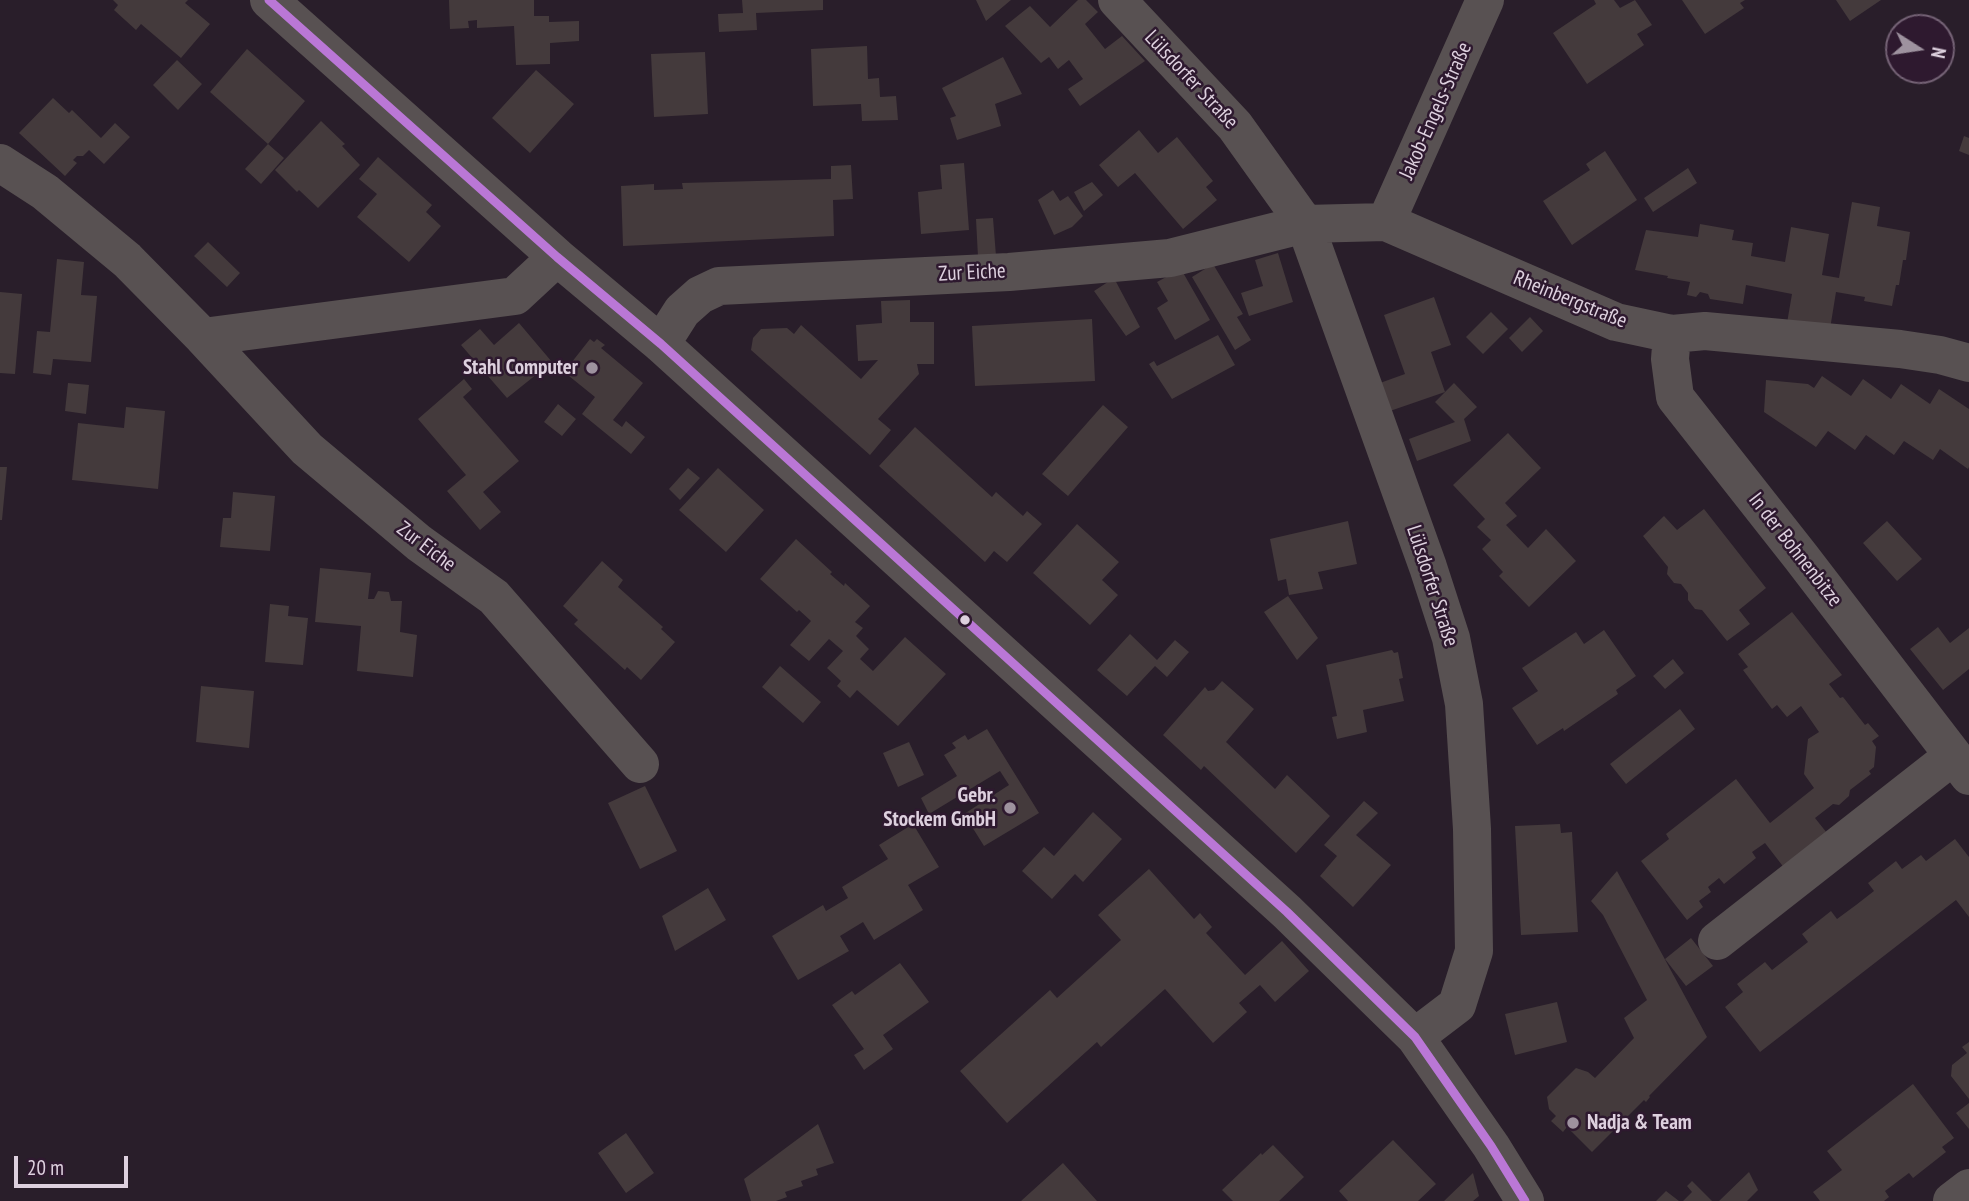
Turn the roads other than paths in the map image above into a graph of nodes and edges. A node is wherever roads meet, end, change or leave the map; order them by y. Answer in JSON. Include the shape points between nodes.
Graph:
{"nodes":[{"id":1,"x":269,"y":0,"type":"edge"},
{"id":2,"x":1117,"y":0,"type":"edge"},
{"id":3,"x":1485,"y":0,"type":"edge"},
{"id":4,"x":0,"y":163,"type":"edge"},
{"id":5,"x":1386,"y":222,"type":"junction"},
{"id":6,"x":1305,"y":224,"type":"junction"},
{"id":7,"x":558,"y":257,"type":"junction"},
{"id":8,"x":1672,"y":334,"type":"junction"},
{"id":9,"x":203,"y":337,"type":"junction"},
{"id":10,"x":661,"y":344,"type":"junction"},
{"id":11,"x":1969,"y":363,"type":"edge"},
{"id":12,"x":640,"y":764,"type":"dead end"},
{"id":13,"x":1961,"y":766,"type":"edge"},
{"id":14,"x":1717,"y":941,"type":"dead end"},
{"id":15,"x":1415,"y":1037,"type":"junction"},
{"id":16,"x":1969,"y":1188,"type":"edge"},
{"id":17,"x":1525,"y":1201,"type":"edge"},
{"id":18,"x":1952,"y":1201,"type":"edge"}],
"edges":[{"from":1,"to":7,"type":"street"},
{"from":2,"to":6,"type":"street","name":"Lülsdorfer Straße","via":[[1235,126]]},
{"from":3,"to":5,"type":"street","name":"Jakob-Engels-Straße"},
{"from":4,"to":9,"type":"street","name":"Zur Eiche","via":[[45,192],[127,260]]},
{"from":5,"to":6,"type":"street","name":"Rheinbergstraße"},
{"from":5,"to":8,"type":"street","name":"Rheinbergstraße","via":[[1616,322]]},
{"from":6,"to":10,"type":"street","name":"Zur Eiche","via":[[1170,258],[1009,272],[719,286],[682,311]]},
{"from":6,"to":15,"type":"street","name":"Lülsdorfer Straße","via":[[1428,567],[1451,638],[1464,704],[1474,951],[1457,1005]]},
{"from":7,"to":9,"type":"street","via":[[515,296]]},
{"from":7,"to":10,"type":"street"},
{"from":8,"to":11,"type":"street","name":"Rheinbergstraße","via":[[1705,331],[1900,349]]},
{"from":8,"to":13,"type":"street","name":"In der Bohnenbitze","via":[[1675,397]]},
{"from":9,"to":12,"type":"street","name":"Zur Eiche","via":[[307,449],[419,543],[494,597]]},
{"from":10,"to":15,"type":"street","via":[[1277,903]]},
{"from":13,"to":14,"type":"street","name":"In der Bohnenbitze"},
{"from":15,"to":17,"type":"street"},
{"from":16,"to":18,"type":"street"}]}
